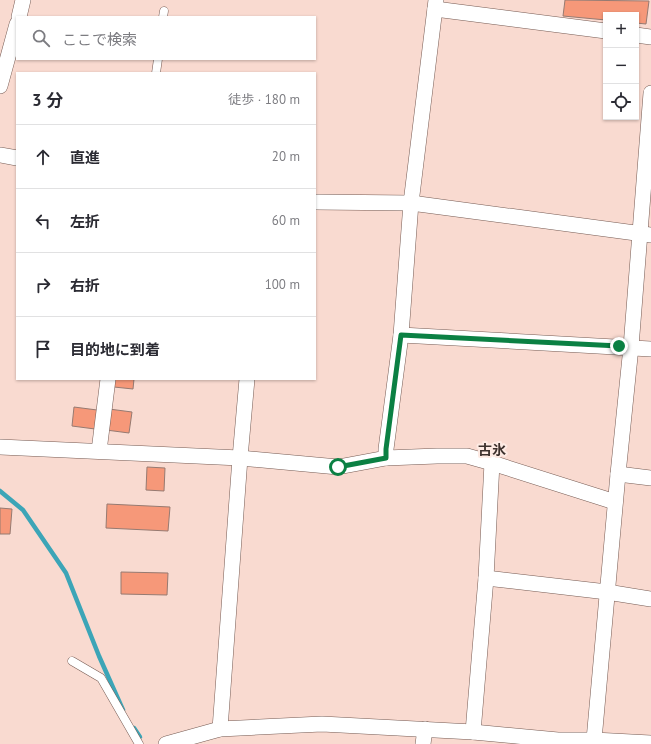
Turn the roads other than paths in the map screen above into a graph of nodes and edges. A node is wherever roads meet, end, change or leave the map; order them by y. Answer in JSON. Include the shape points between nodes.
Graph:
{"nodes":[{"id":1,"x":23,"y":0,"type":"edge"},
{"id":2,"x":435,"y":5,"type":"edge"},
{"id":3,"x":19,"y":16,"type":"edge"},
{"id":4,"x":603,"y":31,"type":"edge"},
{"id":5,"x":10,"y":33,"type":"edge"},
{"id":6,"x":639,"y":35,"type":"edge"},
{"id":7,"x":651,"y":37,"type":"edge"},
{"id":8,"x":158,"y":60,"type":"edge"},
{"id":9,"x":156,"y":72,"type":"edge"},
{"id":10,"x":0,"y":86,"type":"edge"},
{"id":11,"x":651,"y":93,"type":"edge"},
{"id":12,"x":0,"y":155,"type":"edge"},
{"id":13,"x":16,"y":158,"type":"edge"},
{"id":14,"x":316,"y":202,"type":"edge"},
{"id":15,"x":411,"y":203,"type":"junction"},
{"id":16,"x":646,"y":234,"type":"edge"},
{"id":17,"x":401,"y":335,"type":"junction"},
{"id":18,"x":631,"y":347,"type":"junction"},
{"id":19,"x":651,"y":349,"type":"edge"},
{"id":20,"x":108,"y":380,"type":"edge"},
{"id":21,"x":247,"y":380,"type":"edge"},
{"id":22,"x":0,"y":446,"type":"edge"},
{"id":23,"x":99,"y":451,"type":"junction"},
{"id":24,"x":240,"y":458,"type":"junction"},
{"id":25,"x":386,"y":458,"type":"junction"},
{"id":26,"x":492,"y":463,"type":"junction"},
{"id":27,"x":618,"y":474,"type":"junction"},
{"id":28,"x":651,"y":478,"type":"edge"},
{"id":29,"x":615,"y":502,"type":"junction"},
{"id":30,"x":486,"y":578,"type":"junction"},
{"id":31,"x":607,"y":592,"type":"junction"},
{"id":32,"x":651,"y":599,"type":"edge"},
{"id":33,"x":72,"y":661,"type":"dead end"},
{"id":34,"x":220,"y":729,"type":"junction"},
{"id":35,"x":473,"y":732,"type":"junction"},
{"id":36,"x":424,"y":737,"type":"edge"},
{"id":37,"x":594,"y":740,"type":"junction"},
{"id":38,"x":558,"y":742,"type":"edge"},
{"id":39,"x":651,"y":743,"type":"edge"},
{"id":40,"x":139,"y":744,"type":"edge"},
{"id":41,"x":166,"y":744,"type":"edge"}],
"edges":[{"from":1,"to":3,"type":"street"},
{"from":2,"to":4,"type":"street"},
{"from":2,"to":15,"type":"street"},
{"from":5,"to":10,"type":"street"},
{"from":6,"to":7,"type":"street"},
{"from":8,"to":9,"type":"lane"},
{"from":11,"to":16,"type":"street"},
{"from":12,"to":13,"type":"street"},
{"from":14,"to":15,"type":"street"},
{"from":15,"to":16,"type":"street"},
{"from":15,"to":17,"type":"street"},
{"from":16,"to":18,"type":"street"},
{"from":17,"to":18,"type":"street"},
{"from":17,"to":25,"type":"street"},
{"from":18,"to":19,"type":"street"},
{"from":18,"to":27,"type":"street"},
{"from":20,"to":23,"type":"street"},
{"from":21,"to":24,"type":"street"},
{"from":22,"to":23,"type":"street"},
{"from":23,"to":24,"type":"street"},
{"from":24,"to":25,"type":"street","via":[[338,467]]},
{"from":24,"to":34,"type":"street"},
{"from":25,"to":26,"type":"street","via":[[467,456]]},
{"from":26,"to":29,"type":"street"},
{"from":26,"to":30,"type":"street"},
{"from":27,"to":28,"type":"street"},
{"from":27,"to":29,"type":"street"},
{"from":29,"to":31,"type":"street"},
{"from":30,"to":31,"type":"street"},
{"from":30,"to":35,"type":"street"},
{"from":31,"to":32,"type":"street"},
{"from":31,"to":37,"type":"street"},
{"from":33,"to":40,"type":"lane","via":[[101,678]]},
{"from":34,"to":36,"type":"street","via":[[322,724]]},
{"from":34,"to":41,"type":"street"},
{"from":35,"to":36,"type":"street"},
{"from":35,"to":38,"type":"street"},
{"from":37,"to":38,"type":"street"},
{"from":37,"to":39,"type":"street"}]}
